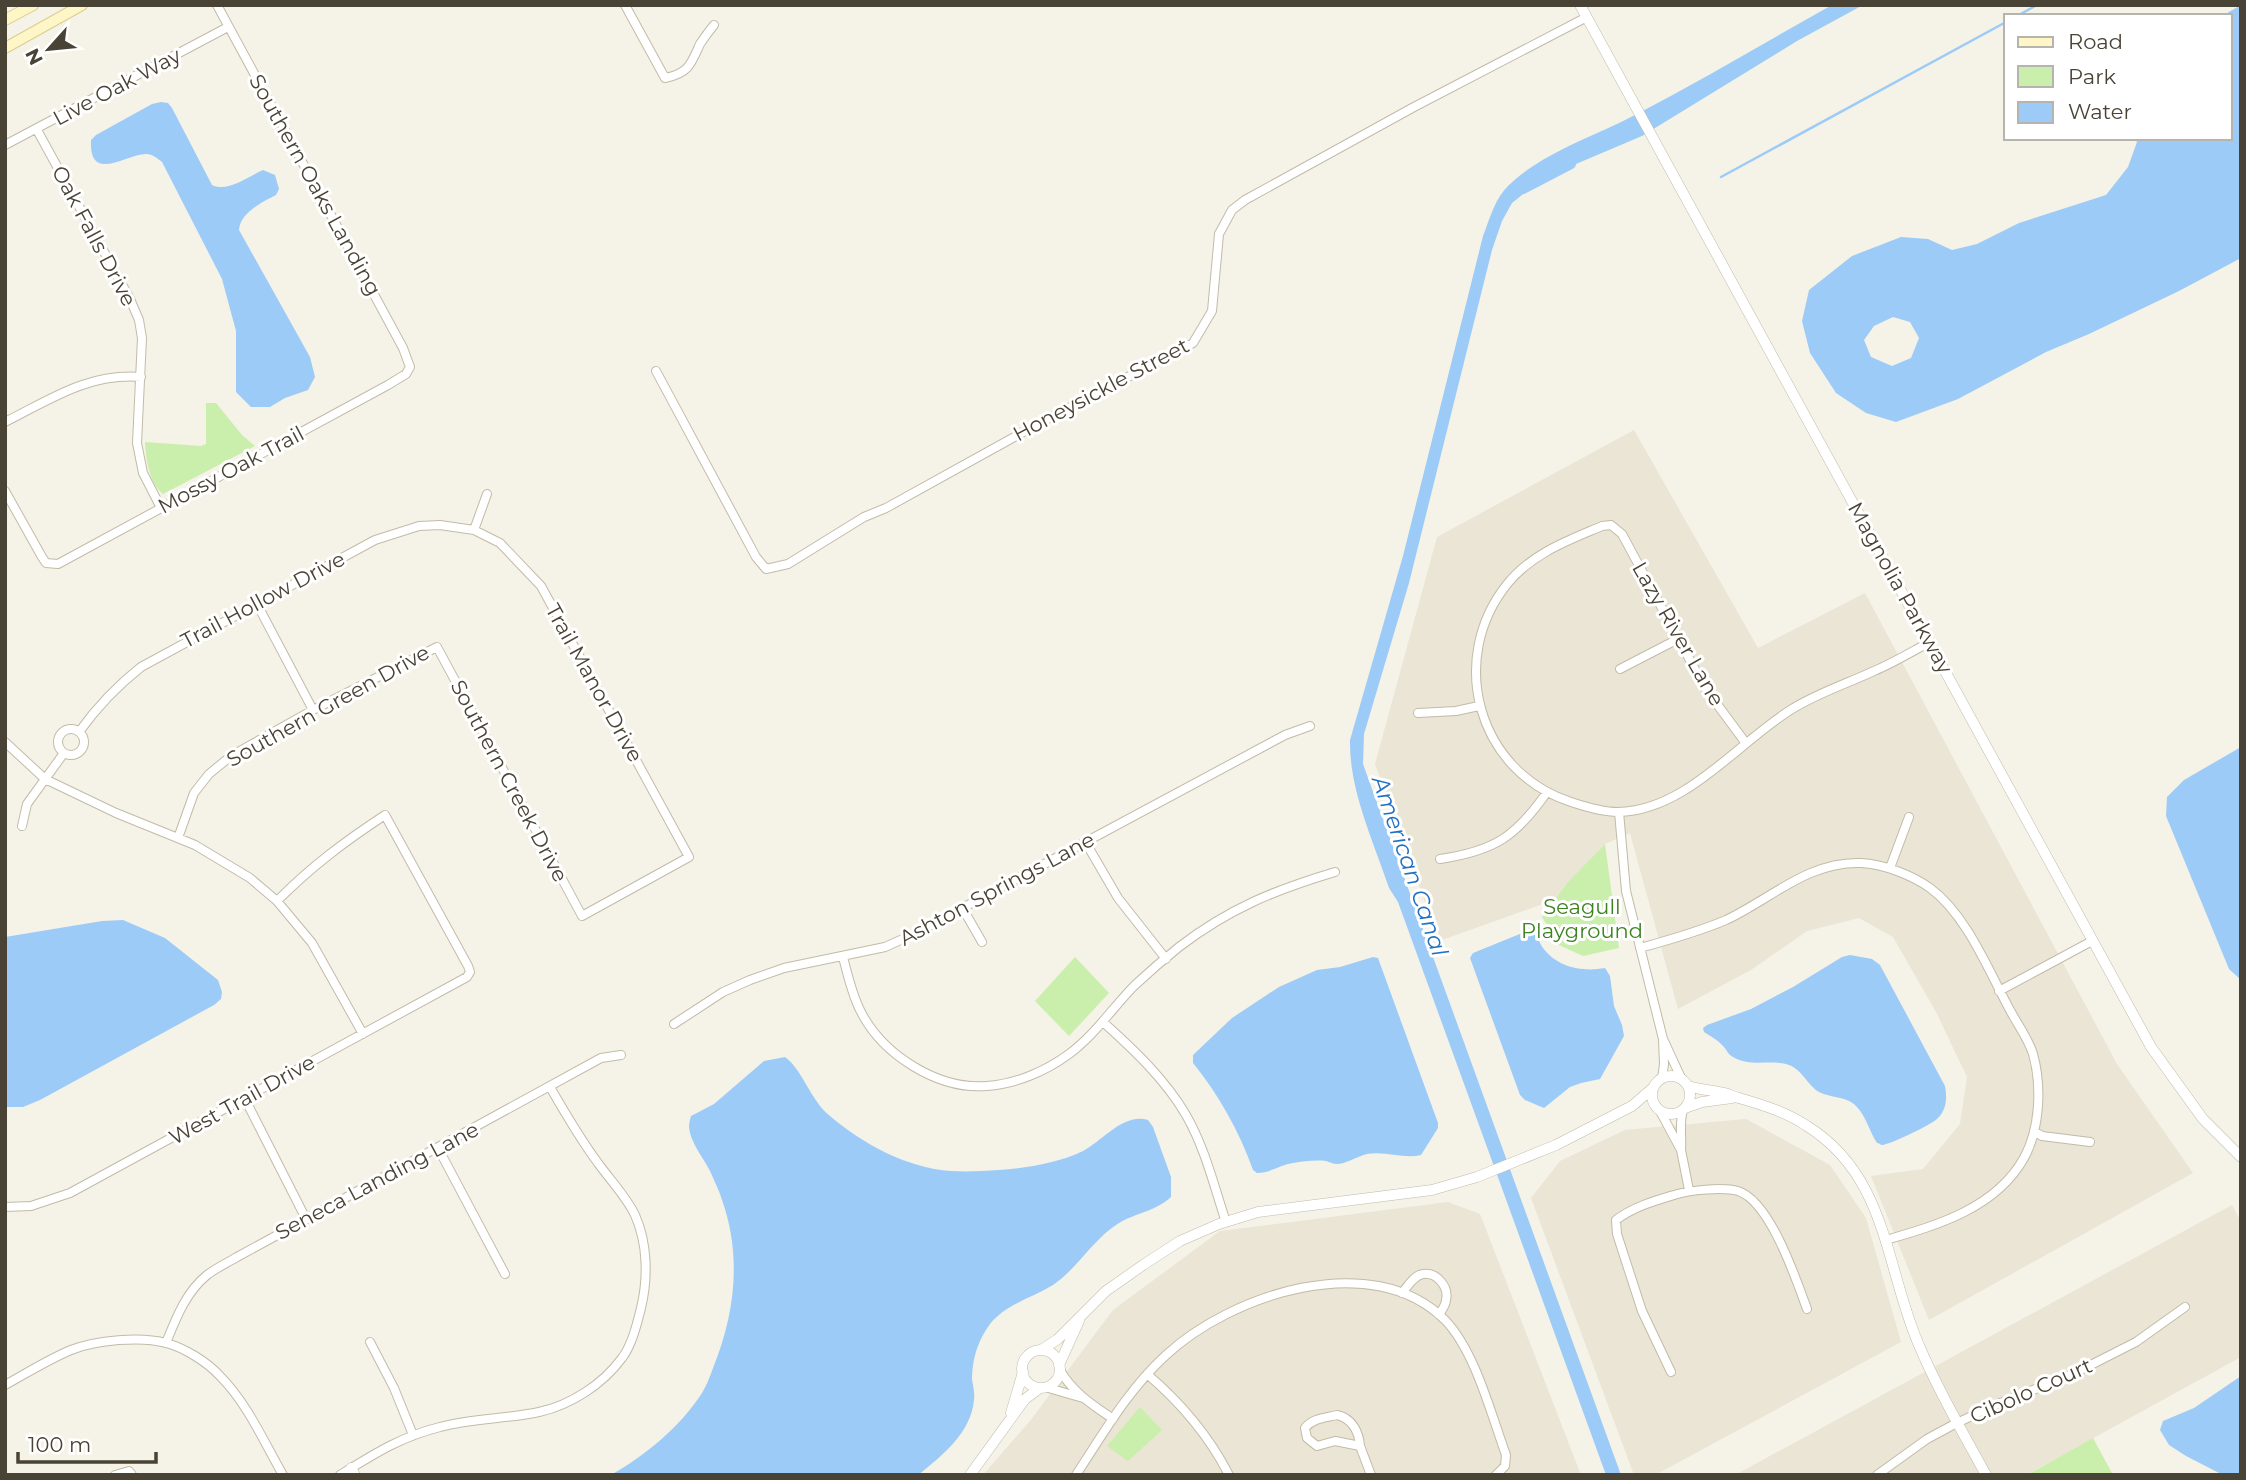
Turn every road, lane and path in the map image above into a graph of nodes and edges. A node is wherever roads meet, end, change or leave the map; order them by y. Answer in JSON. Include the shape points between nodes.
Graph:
{"nodes":[{"id":1,"x":33,"y":5,"type":"edge"},
{"id":2,"x":82,"y":5,"type":"edge"},
{"id":3,"x":217,"y":5,"type":"edge"},
{"id":4,"x":625,"y":5,"type":"edge"},
{"id":5,"x":1580,"y":5,"type":"edge"},
{"id":6,"x":1587,"y":18,"type":"junction"},
{"id":7,"x":5,"y":20,"type":"edge"},
{"id":8,"x":714,"y":25,"type":"dead end"},
{"id":9,"x":228,"y":27,"type":"junction"},
{"id":10,"x":5,"y":48,"type":"edge"},
{"id":11,"x":37,"y":130,"type":"junction"},
{"id":12,"x":5,"y":145,"type":"edge"},
{"id":13,"x":410,"y":367,"type":"joint"},
{"id":14,"x":656,"y":371,"type":"dead end"},
{"id":15,"x":141,"y":377,"type":"junction"},
{"id":16,"x":5,"y":422,"type":"edge"},
{"id":17,"x":5,"y":491,"type":"edge"},
{"id":18,"x":487,"y":495,"type":"dead end"},
{"id":19,"x":161,"y":508,"type":"junction"},
{"id":20,"x":474,"y":530,"type":"junction"},
{"id":21,"x":257,"y":604,"type":"junction"},
{"id":22,"x":1678,"y":639,"type":"junction"},
{"id":23,"x":1930,"y":642,"type":"junction"},
{"id":24,"x":437,"y":647,"type":"joint"},
{"id":25,"x":1620,"y":669,"type":"dead end"},
{"id":26,"x":1479,"y":705,"type":"junction"},
{"id":27,"x":313,"y":710,"type":"junction"},
{"id":28,"x":1418,"y":713,"type":"dead end"},
{"id":29,"x":1310,"y":726,"type":"dead end"},
{"id":30,"x":79,"y":732,"type":"junction"},
{"id":31,"x":5,"y":742,"type":"edge"},
{"id":32,"x":1745,"y":742,"type":"junction"},
{"id":33,"x":64,"y":753,"type":"junction"},
{"id":34,"x":45,"y":779,"type":"junction"},
{"id":35,"x":1547,"y":792,"type":"junction"},
{"id":36,"x":1619,"y":812,"type":"junction"},
{"id":37,"x":1909,"y":817,"type":"dead end"},
{"id":38,"x":22,"y":826,"type":"dead end"},
{"id":39,"x":178,"y":838,"type":"junction"},
{"id":40,"x":1086,"y":843,"type":"junction"},
{"id":41,"x":1440,"y":859,"type":"dead end"},
{"id":42,"x":1890,"y":867,"type":"junction"},
{"id":43,"x":1335,"y":872,"type":"dead end"},
{"id":44,"x":276,"y":901,"type":"junction"},
{"id":45,"x":963,"y":909,"type":"junction"},
{"id":46,"x":582,"y":916,"type":"joint"},
{"id":47,"x":2092,"y":941,"type":"junction"},
{"id":48,"x":982,"y":942,"type":"dead end"},
{"id":49,"x":1640,"y":948,"type":"junction"},
{"id":50,"x":843,"y":957,"type":"junction"},
{"id":51,"x":1166,"y":959,"type":"junction"},
{"id":52,"x":1999,"y":991,"type":"junction"},
{"id":53,"x":1103,"y":1022,"type":"junction"},
{"id":54,"x":674,"y":1024,"type":"dead end"},
{"id":55,"x":363,"y":1034,"type":"junction"},
{"id":56,"x":1663,"y":1039,"type":"junction"},
{"id":57,"x":621,"y":1055,"type":"dead end"},
{"id":58,"x":1662,"y":1079,"type":"junction"},
{"id":59,"x":1685,"y":1083,"type":"junction"},
{"id":60,"x":550,"y":1087,"type":"junction"},
{"id":61,"x":1654,"y":1087,"type":"junction"},
{"id":62,"x":1736,"y":1097,"type":"junction"},
{"id":63,"x":245,"y":1099,"type":"junction"},
{"id":64,"x":1632,"y":1106,"type":"junction"},
{"id":65,"x":1658,"y":1109,"type":"junction"},
{"id":66,"x":1684,"y":1109,"type":"junction"},
{"id":67,"x":2034,"y":1131,"type":"junction"},
{"id":68,"x":2090,"y":1143,"type":"dead end"},
{"id":69,"x":438,"y":1148,"type":"junction"},
{"id":70,"x":1681,"y":1150,"type":"junction"},
{"id":71,"x":2241,"y":1157,"type":"edge"},
{"id":72,"x":1689,"y":1190,"type":"junction"},
{"id":73,"x":5,"y":1206,"type":"edge"},
{"id":74,"x":306,"y":1219,"type":"junction"},
{"id":75,"x":1226,"y":1222,"type":"junction"},
{"id":76,"x":1886,"y":1240,"type":"junction"},
{"id":77,"x":505,"y":1274,"type":"dead end"},
{"id":78,"x":1402,"y":1293,"type":"junction"},
{"id":79,"x":2185,"y":1307,"type":"dead end"},
{"id":80,"x":1807,"y":1309,"type":"dead end"},
{"id":81,"x":1083,"y":1315,"type":"junction"},
{"id":82,"x":1439,"y":1315,"type":"junction"},
{"id":83,"x":370,"y":1342,"type":"dead end"},
{"id":84,"x":166,"y":1343,"type":"junction"},
{"id":85,"x":1041,"y":1350,"type":"junction"},
{"id":86,"x":1059,"y":1368,"type":"junction"},
{"id":87,"x":1023,"y":1372,"type":"junction"},
{"id":88,"x":1671,"y":1372,"type":"dead end"},
{"id":89,"x":1147,"y":1374,"type":"junction"},
{"id":90,"x":5,"y":1385,"type":"edge"},
{"id":91,"x":1043,"y":1387,"type":"junction"},
{"id":92,"x":1083,"y":1398,"type":"junction"},
{"id":93,"x":1010,"y":1417,"type":"junction"},
{"id":94,"x":1113,"y":1419,"type":"junction"},
{"id":95,"x":1958,"y":1423,"type":"junction"},
{"id":96,"x":413,"y":1435,"type":"junction"},
{"id":97,"x":1360,"y":1446,"type":"junction"},
{"id":98,"x":353,"y":1471,"type":"edge"},
{"id":99,"x":131,"y":1473,"type":"edge"},
{"id":100,"x":115,"y":1475,"type":"edge"},
{"id":101,"x":283,"y":1475,"type":"edge"},
{"id":102,"x":340,"y":1475,"type":"edge"},
{"id":103,"x":970,"y":1475,"type":"edge"},
{"id":104,"x":1076,"y":1475,"type":"edge"},
{"id":105,"x":1229,"y":1475,"type":"edge"},
{"id":106,"x":1371,"y":1475,"type":"edge"},
{"id":107,"x":1496,"y":1475,"type":"edge"},
{"id":108,"x":1877,"y":1475,"type":"edge"},
{"id":109,"x":1986,"y":1475,"type":"edge"}],
"edges":[{"from":1,"to":7,"type":"main road"},
{"from":2,"to":10,"type":"main road"},
{"from":3,"to":9,"type":"street","name":"Southern Oaks Landing"},
{"from":4,"to":8,"type":"street","via":[[665,78],[689,67]]},
{"from":5,"to":6,"type":"street","name":"Magnolia Parkway"},
{"from":6,"to":14,"type":"street","name":"Honeysickle Street","via":[[1414,107],[1232,210],[1219,234],[1212,312],[1193,343],[864,516],[788,564],[766,569],[756,557]]},
{"from":6,"to":23,"type":"street","name":"Magnolia Parkway"},
{"from":9,"to":11,"type":"street","name":"Live Oak Way"},
{"from":9,"to":13,"type":"street","name":"Southern Oaks Landing"},
{"from":11,"to":12,"type":"street","name":"Live Oak Way"},
{"from":11,"to":15,"type":"street","name":"Oak Falls Drive","via":[[139,320]]},
{"from":13,"to":19,"type":"street","name":"Mossy Oak Trail","via":[[388,385]]},
{"from":15,"to":16,"type":"street","via":[[119,375],[81,384]]},
{"from":15,"to":19,"type":"street","name":"Oak Falls Drive","via":[[137,443],[143,473]]},
{"from":17,"to":19,"type":"street","name":"Mossy Oak Trail","via":[[46,563],[58,564]]},
{"from":18,"to":20,"type":"street"},
{"from":20,"to":21,"type":"street","name":"Trail Hollow Drive","via":[[440,525],[400,531]]},
{"from":20,"to":46,"type":"street","name":"Trail Manor Drive","via":[[500,543],[541,586],[689,857]]},
{"from":21,"to":27,"type":"street"},
{"from":21,"to":30,"type":"street","name":"Trail Hollow Drive","via":[[141,667],[106,698]]},
{"from":22,"to":25,"type":"street"},
{"from":22,"to":26,"type":"street","name":"Lazy River Lane","via":[[1622,534],[1611,525],[1602,526],[1538,555],[1507,584],[1477,648]]},
{"from":22,"to":32,"type":"street","name":"Lazy River Lane","via":[[1705,688]]},
{"from":23,"to":32,"type":"street","via":[[1816,695]]},
{"from":23,"to":47,"type":"street","name":"Magnolia Parkway"},
{"from":24,"to":27,"type":"street","name":"Southern Green Drive"},
{"from":24,"to":46,"type":"street","name":"Southern Creek Drive"},
{"from":26,"to":28,"type":"street"},
{"from":26,"to":35,"type":"street","via":[[1498,747],[1519,772]]},
{"from":27,"to":39,"type":"street","name":"Southern Green Drive","via":[[231,756],[209,774],[194,793]]},
{"from":29,"to":40,"type":"street","name":"Ashton Springs Lane","via":[[1285,735]]},
{"from":30,"to":33,"type":"street","name":"Trail Hollow Drive","via":[[83,748],[73,755]]},
{"from":30,"to":33,"type":"street","name":"Trail Hollow Drive","via":[[67,730],[61,735],[58,743]]},
{"from":31,"to":34,"type":"street"},
{"from":32,"to":36,"type":"street","via":[[1688,789]]},
{"from":33,"to":34,"type":"street","name":"Trail Hollow Drive"},
{"from":34,"to":38,"type":"street","name":"Trail Hollow Drive","via":[[27,804]]},
{"from":34,"to":39,"type":"street"},
{"from":35,"to":36,"type":"street","via":[[1591,809]]},
{"from":35,"to":41,"type":"street","via":[[1516,831],[1497,844],[1469,855]]},
{"from":36,"to":49,"type":"street","via":[[1626,891]]},
{"from":37,"to":42,"type":"street"},
{"from":39,"to":44,"type":"street","via":[[227,863]]},
{"from":40,"to":45,"type":"street","name":"Ashton Springs Lane"},
{"from":40,"to":51,"type":"street","via":[[1118,898]]},
{"from":42,"to":49,"type":"street","via":[[1835,865],[1802,875],[1728,919]]},
{"from":42,"to":52,"type":"street","via":[[1930,888],[1960,919]]},
{"from":43,"to":51,"type":"street","via":[[1243,905]]},
{"from":44,"to":55,"type":"street","via":[[323,960]]},
{"from":44,"to":55,"type":"street","name":"West Trail Drive","via":[[326,855],[385,815],[470,972]]},
{"from":45,"to":48,"type":"street"},
{"from":45,"to":50,"type":"street","name":"Ashton Springs Lane","via":[[884,947]]},
{"from":47,"to":52,"type":"street"},
{"from":47,"to":71,"type":"street","name":"Magnolia Parkway","via":[[2151,1047],[2203,1119]]},
{"from":49,"to":56,"type":"street"},
{"from":50,"to":53,"type":"street","via":[[861,1014],[878,1037],[921,1071],[956,1083],[986,1086],[1050,1068]]},
{"from":50,"to":54,"type":"street","name":"Ashton Springs Lane","via":[[750,980],[715,996]]},
{"from":51,"to":53,"type":"street","via":[[1134,986]]},
{"from":52,"to":67,"type":"street","via":[[2033,1053],[2038,1091]]},
{"from":53,"to":75,"type":"street","via":[[1154,1071],[1188,1117]]},
{"from":55,"to":63,"type":"street","name":"West Trail Drive"},
{"from":56,"to":58,"type":"street"},
{"from":56,"to":59,"type":"street"},
{"from":57,"to":60,"type":"street","name":"Seneca Landing Lane","via":[[601,1059]]},
{"from":58,"to":59,"type":"street","via":[[1672,1076]]},
{"from":58,"to":61,"type":"street"},
{"from":59,"to":62,"type":"street"},
{"from":59,"to":66,"type":"street","via":[[1689,1100]]},
{"from":60,"to":69,"type":"street","name":"Seneca Landing Lane"},
{"from":60,"to":96,"type":"street","via":[[636,1217],[642,1234],[646,1290],[638,1323],[624,1356],[575,1399],[542,1411],[441,1426]]},
{"from":61,"to":64,"type":"street"},
{"from":61,"to":65,"type":"street","via":[[1652,1097]]},
{"from":62,"to":66,"type":"street"},
{"from":62,"to":76,"type":"street","via":[[1791,1116],[1835,1148],[1868,1193]]},
{"from":63,"to":73,"type":"street","name":"West Trail Drive","via":[[70,1193],[31,1206]]},
{"from":63,"to":74,"type":"street"},
{"from":64,"to":65,"type":"street"},
{"from":64,"to":75,"type":"street","via":[[1556,1145],[1432,1190],[1258,1212]]},
{"from":65,"to":66,"type":"street","via":[[1672,1114]]},
{"from":65,"to":70,"type":"street"},
{"from":66,"to":70,"type":"street"},
{"from":67,"to":68,"type":"street"},
{"from":67,"to":76,"type":"street","via":[[2024,1158],[2003,1186],[1976,1207]]},
{"from":69,"to":74,"type":"street","name":"Seneca Landing Lane"},
{"from":69,"to":77,"type":"street"},
{"from":70,"to":72,"type":"street"},
{"from":72,"to":80,"type":"street","via":[[1737,1191],[1756,1204],[1794,1273]]},
{"from":72,"to":88,"type":"street","via":[[1616,1220],[1616,1234],[1642,1311]]},
{"from":74,"to":84,"type":"street","name":"Seneca Landing Lane","via":[[207,1275],[178,1313]]},
{"from":75,"to":81,"type":"street","via":[[1180,1241],[1143,1265]]},
{"from":76,"to":95,"type":"street","via":[[1914,1333]]},
{"from":78,"to":82,"type":"street"},
{"from":78,"to":82,"type":"street","via":[[1421,1274],[1440,1279],[1447,1300]]},
{"from":78,"to":89,"type":"street","via":[[1367,1283],[1271,1295],[1201,1327]]},
{"from":79,"to":95,"type":"street","name":"Cibolo Court","via":[[2107,1358]]},
{"from":81,"to":85,"type":"street"},
{"from":81,"to":86,"type":"street"},
{"from":82,"to":107,"type":"street","via":[[1468,1355],[1506,1455],[1505,1466]]},
{"from":83,"to":96,"type":"street"},
{"from":84,"to":90,"type":"street","via":[[136,1339],[74,1349]]},
{"from":84,"to":101,"type":"street","via":[[199,1358],[220,1376],[242,1403]]},
{"from":85,"to":86,"type":"street","via":[[1053,1355]]},
{"from":85,"to":87,"type":"street","via":[[1029,1354]]},
{"from":86,"to":91,"type":"street","via":[[1055,1381]]},
{"from":86,"to":92,"type":"street"},
{"from":87,"to":91,"type":"street","via":[[1029,1383]]},
{"from":87,"to":93,"type":"street"},
{"from":89,"to":94,"type":"street"},
{"from":89,"to":105,"type":"street","via":[[1190,1416]]},
{"from":91,"to":92,"type":"street"},
{"from":91,"to":93,"type":"street","via":[[1029,1394]]},
{"from":92,"to":94,"type":"street"},
{"from":93,"to":103,"type":"street"},
{"from":94,"to":104,"type":"street"},
{"from":95,"to":108,"type":"street","name":"Cibolo Court"},
{"from":95,"to":109,"type":"street"},
{"from":96,"to":98,"type":"street","via":[[375,1452]]},
{"from":97,"to":97,"type":"street","via":[[1360,1438],[1344,1417],[1316,1419],[1305,1428],[1307,1438],[1317,1446],[1335,1441]]},
{"from":97,"to":106,"type":"street"},
{"from":98,"to":102,"type":"street"},
{"from":99,"to":100,"type":"street"}]}
